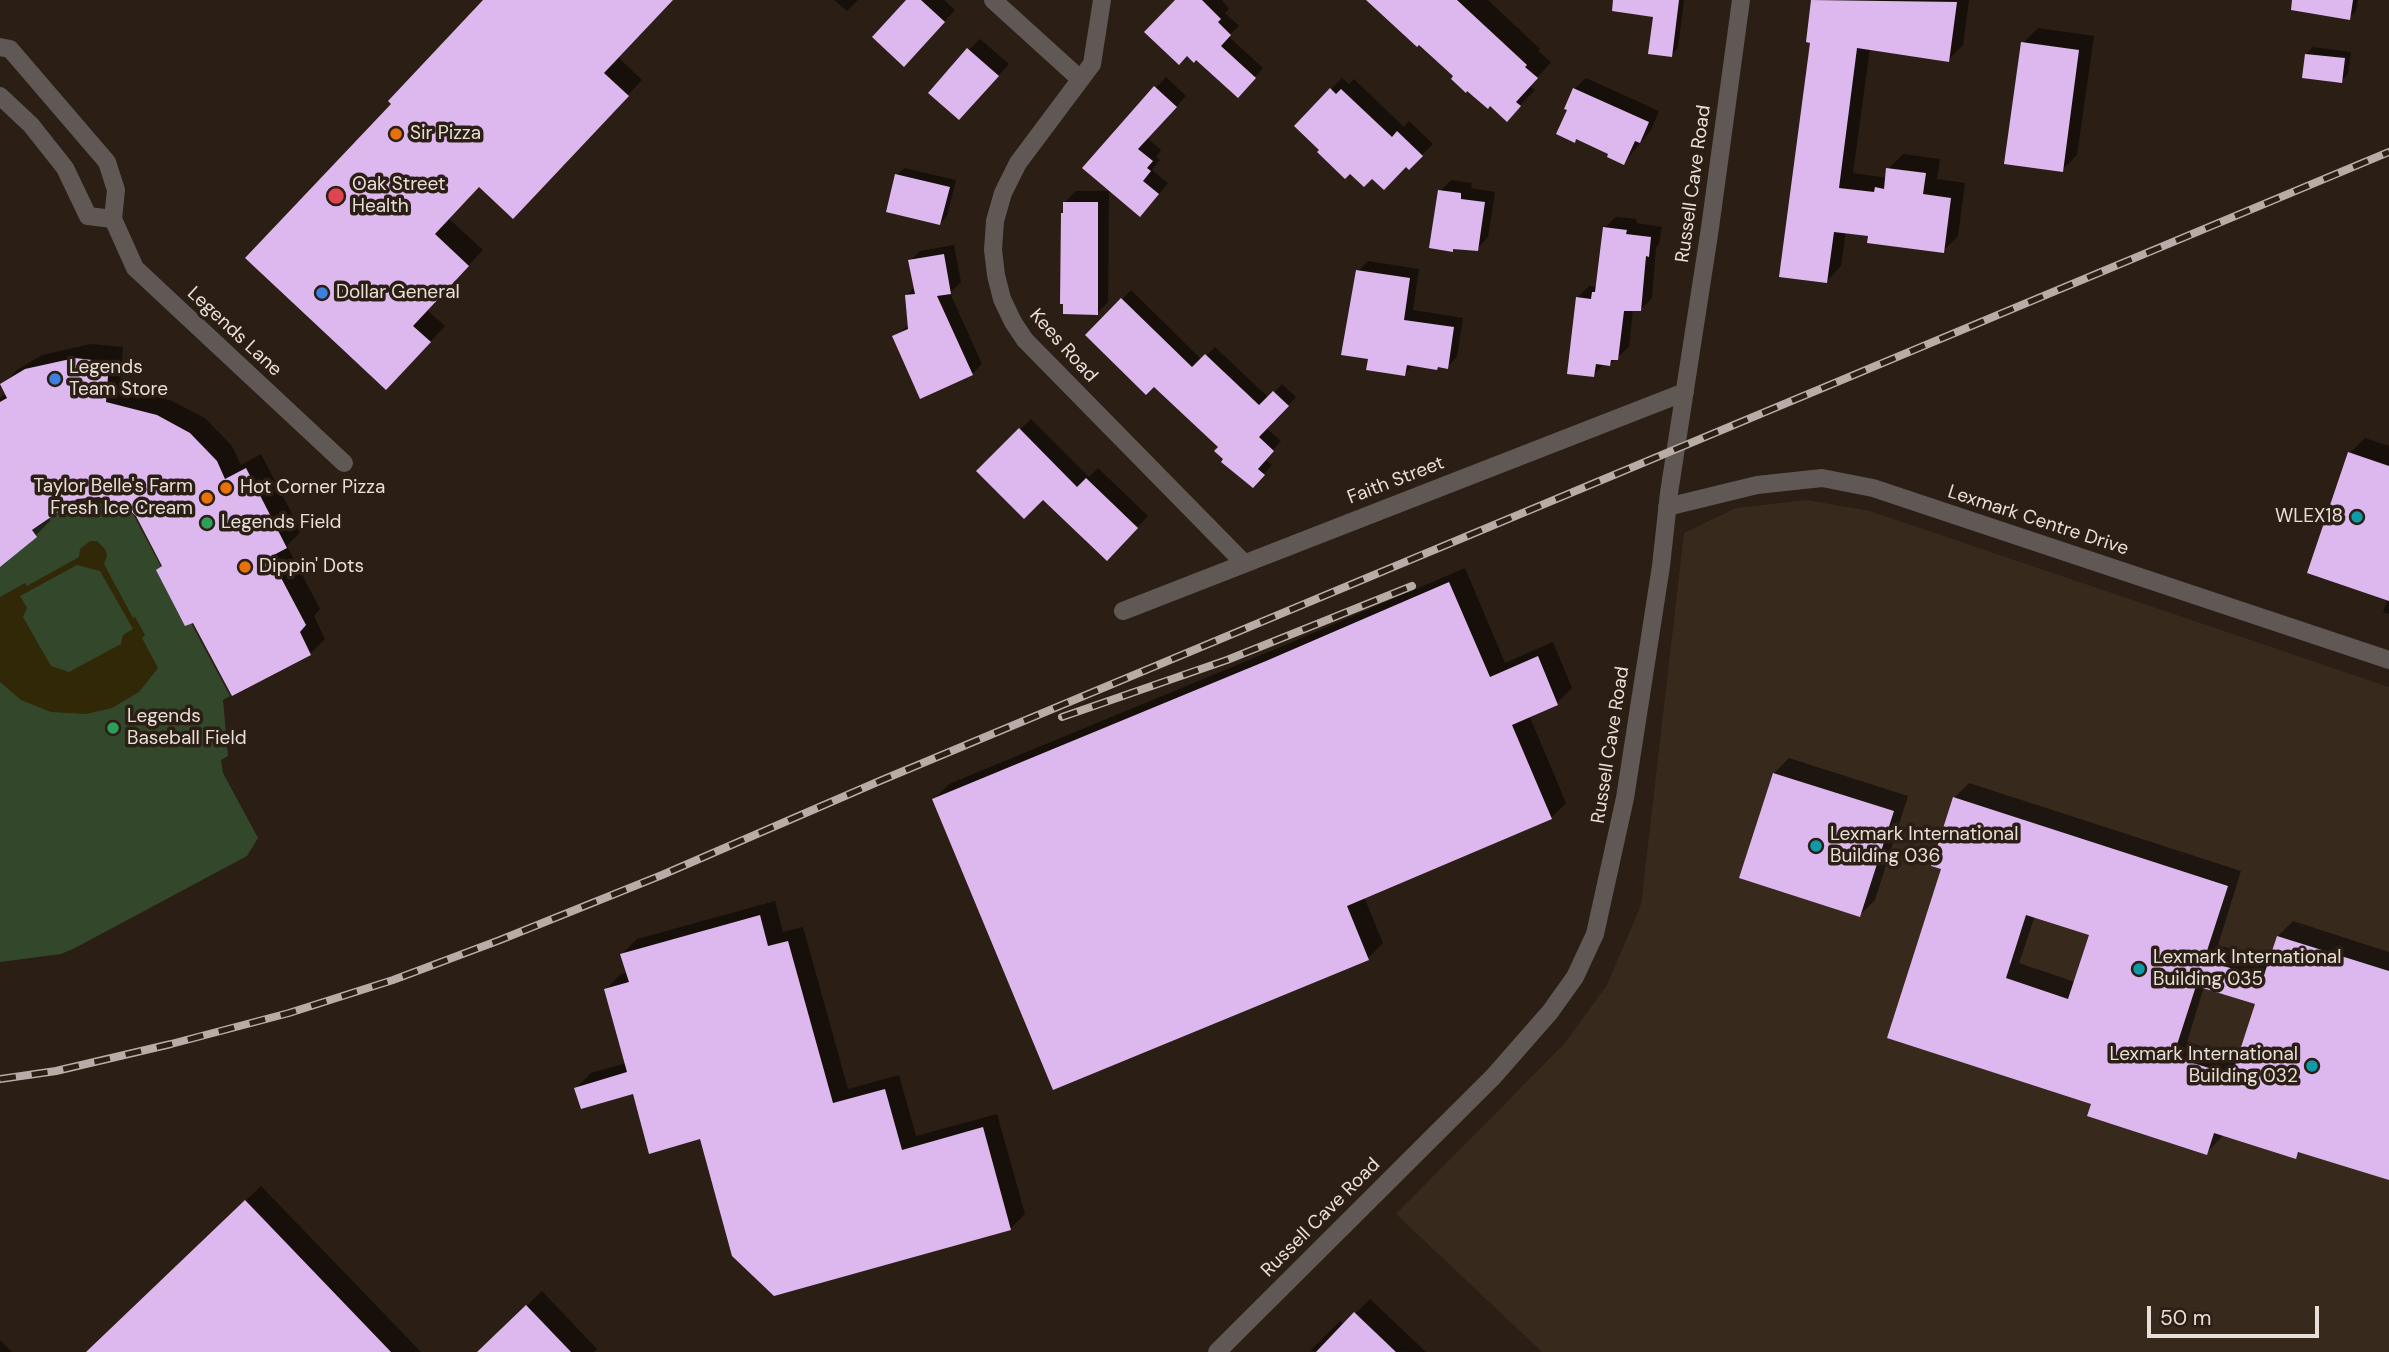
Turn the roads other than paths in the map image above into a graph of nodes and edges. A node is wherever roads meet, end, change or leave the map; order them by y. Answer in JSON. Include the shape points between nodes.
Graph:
{"nodes":[{"id":1,"x":993,"y":0,"type":"edge"},
{"id":2,"x":1102,"y":0,"type":"edge"},
{"id":3,"x":1741,"y":0,"type":"edge"},
{"id":4,"x":0,"y":47,"type":"edge"},
{"id":5,"x":1080,"y":79,"type":"junction"},
{"id":6,"x":0,"y":96,"type":"edge"},
{"id":7,"x":113,"y":219,"type":"junction"},
{"id":8,"x":1685,"y":392,"type":"junction"},
{"id":9,"x":344,"y":463,"type":"dead end"},
{"id":10,"x":1667,"y":508,"type":"junction"},
{"id":11,"x":1243,"y":562,"type":"junction"},
{"id":12,"x":1124,"y":611,"type":"dead end"},
{"id":13,"x":2389,"y":660,"type":"edge"},
{"id":14,"x":1217,"y":1352,"type":"edge"}],
"edges":[{"from":1,"to":5,"type":"street"},
{"from":2,"to":5,"type":"street","name":"Kees Road","via":[[1092,64]]},
{"from":3,"to":8,"type":"street","name":"Russell Cave Road"},
{"from":4,"to":7,"type":"street","name":"Legends Lane","via":[[10,49],[107,162],[116,190]]},
{"from":5,"to":11,"type":"street","name":"Kees Road","via":[[1018,163],[1003,193],[993,250],[1002,299],[1025,340]]},
{"from":6,"to":7,"type":"street","via":[[31,124],[65,168],[88,216]]},
{"from":7,"to":9,"type":"street","name":"Legends Lane","via":[[135,268]]},
{"from":8,"to":10,"type":"street","name":"Russell Cave Road"},
{"from":8,"to":11,"type":"street","name":"Faith Street"},
{"from":10,"to":13,"type":"street","name":"Lexmark Centre Drive","via":[[1758,485],[1822,478],[1872,488]]},
{"from":10,"to":14,"type":"street","name":"Russell Cave Road","via":[[1622,811],[1595,934],[1574,977],[1550,1012],[1493,1076]]},
{"from":11,"to":12,"type":"street","name":"Faith Street"}]}
